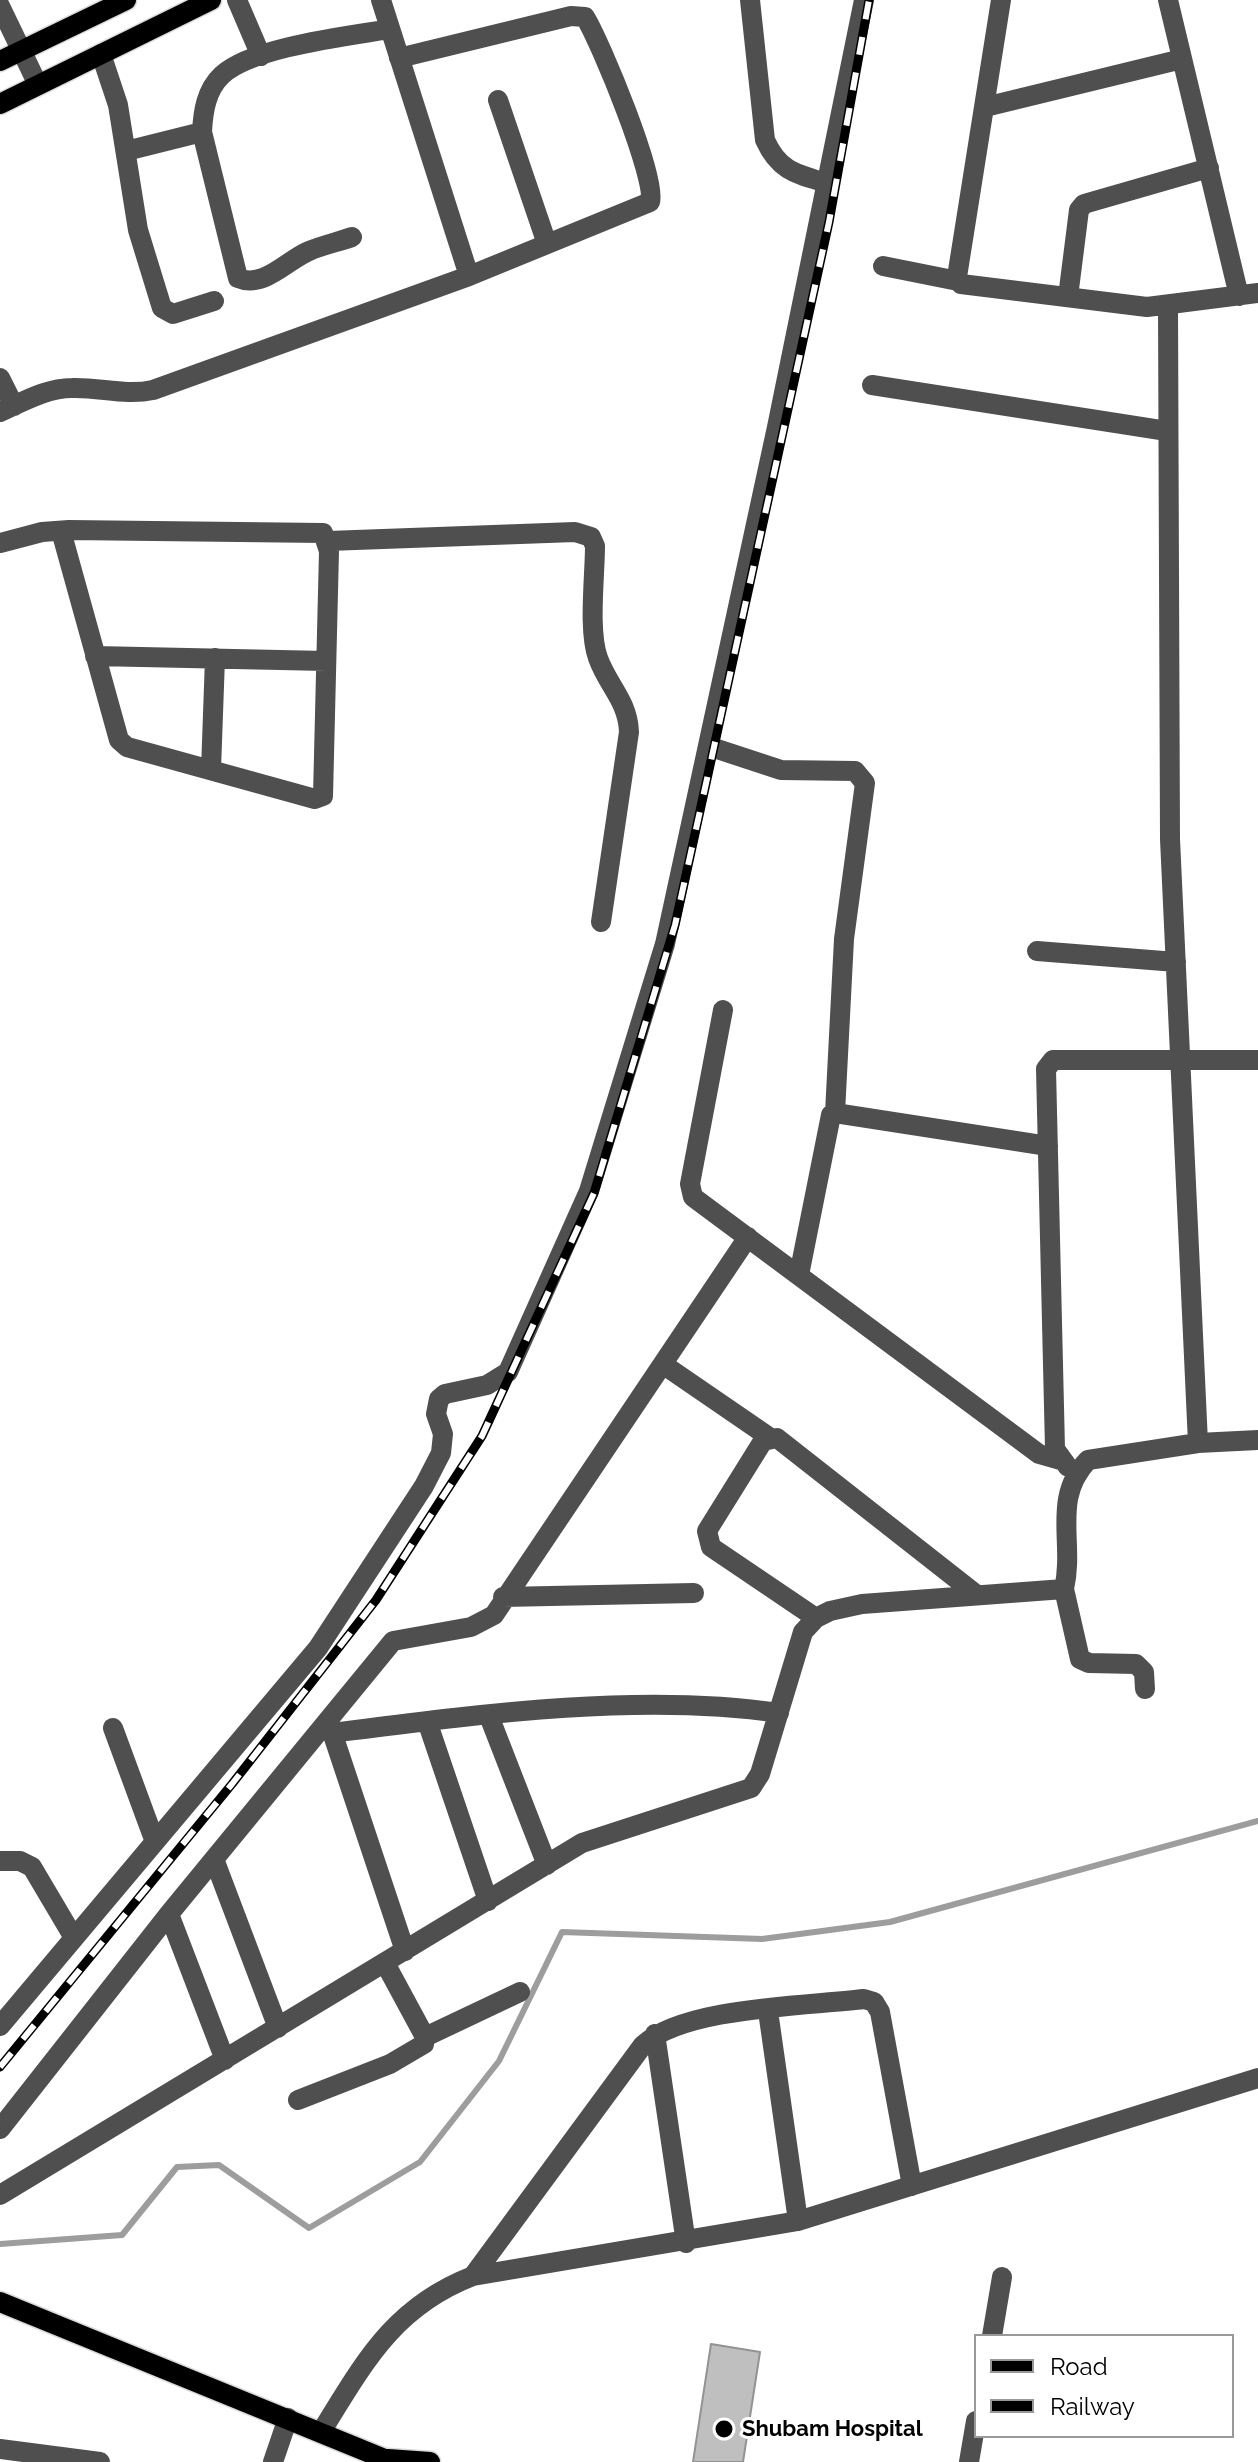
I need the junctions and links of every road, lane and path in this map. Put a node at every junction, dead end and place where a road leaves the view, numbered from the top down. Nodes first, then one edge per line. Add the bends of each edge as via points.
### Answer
1 (126, 0) edge
2 (211, 0) edge
3 (237, 0) edge
4 (381, 0) edge
5 (750, 0) edge
6 (864, 0) edge
7 (1001, 0) edge
8 (1168, 0) edge
9 (0, 6) edge
10 (390, 29) junction
11 (21, 51) junction
12 (101, 54) junction
13 (261, 56) junction
14 (399, 58) junction
15 (1182, 59) junction
16 (0, 61) edge
17 (38, 85) junction
18 (498, 100) dead end
19 (0, 104) edge
20 (985, 107) junction
21 (202, 132) junction
22 (126, 151) junction
23 (1209, 168) junction
24 (827, 183) junction
25 (352, 237) dead end
26 (547, 244) junction
27 (883, 266) dead end
28 (469, 276) junction
29 (958, 281) junction
30 (1249, 295) edge
31 (1068, 297) junction
32 (214, 301) dead end
33 (1168, 307) junction
34 (0, 378) edge
35 (872, 385) dead end
36 (7, 409) edge
37 (1167, 431) junction
38 (61, 531) junction
39 (328, 541) junction
40 (0, 543) edge
41 (95, 656) junction
42 (215, 658) junction
43 (326, 661) junction
44 (708, 746) junction
45 (211, 770) junction
46 (601, 922) dead end
47 (1037, 951) dead end
48 (1176, 962) junction
49 (723, 1010) dead end
50 (1180, 1058) junction
51 (1258, 1060) edge
52 (835, 1113) junction
53 (1048, 1146) junction
54 (748, 1237) junction
55 (799, 1275) junction
56 (664, 1365) junction
57 (769, 1437) junction
58 (1258, 1440) edge
59 (1198, 1443) junction
60 (1068, 1467) junction
61 (1064, 1589) junction
62 (694, 1593) dead end
63 (977, 1595) junction
64 (503, 1597) junction
65 (816, 1618) junction
66 (1145, 1689) dead end
67 (779, 1713) junction
68 (489, 1716) junction
69 (427, 1721) junction
70 (330, 1726) junction
71 (113, 1728) dead end
72 (155, 1842) junction
73 (214, 1859) junction
74 (0, 1861) edge
75 (547, 1865) junction
76 (488, 1901) junction
77 (169, 1914) junction
78 (74, 1938) junction
79 (405, 1951) junction
80 (385, 1963) junction
81 (520, 1992) dead end
82 (768, 2011) junction
83 (0, 2026) edge
84 (278, 2028) junction
85 (655, 2034) junction
86 (425, 2037) junction
87 (225, 2060) junction
88 (1258, 2078) edge
89 (298, 2100) dead end
90 (0, 2129) edge
91 (912, 2186) junction
92 (0, 2195) edge
93 (798, 2221) junction
94 (686, 2243) junction
95 (473, 2276) junction
96 (1002, 2277) dead end
97 (0, 2302) edge
98 (992, 2334) edge
99 (288, 2418) junction
100 (321, 2432) junction
101 (974, 2433) edge
102 (0, 2449) edge
103 (390, 2460) edge
104 (100, 2462) edge
105 (273, 2462) edge
106 (430, 2462) edge
107 (969, 2462) edge

1 - 11 main road
2 - 12 main road
3 - 13 street
4 - 10 street
5 - 24 street via 765,140 786,171
6 - 24 street
7 - 20 street
8 - 15 street
9 - 11 street
10 - 13 street
10 - 14 street
11 - 16 main road
11 - 17 street
12 - 17 main road
12 - 22 street
13 - 21 street via 222,75 203,111
14 - 26 street via 585,17 635,136 652,196 634,211
14 - 28 street
15 - 20 street
15 - 23 street
17 - 19 main road
18 - 26 street
20 - 29 street
21 - 22 street
21 - 25 street via 238,278 265,276 309,251
22 - 32 street via 138,230 162,308 173,314
23 - 30 street
23 - 31 street via 1084,204
24 - 44 street
26 - 28 street
27 - 29 street
28 - 36 street via 153,390 138,394 72,388
29 - 31 street
30 - 33 street
31 - 33 street
33 - 37 street
34 - 36 street
35 - 37 street
37 - 48 street
38 - 39 street via 314,531
38 - 40 street
38 - 41 street
39 - 43 street
39 - 46 street via 575,532 591,537 595,648 629,716
41 - 42 street
41 - 45 street via 119,740 127,747
42 - 43 street
42 - 45 street
43 - 45 street via 323,796 315,799
44 - 52 street via 781,770 855,771 865,783 844,939
44 - 72 street via 665,944 608,1133 589,1191 508,1372 487,1385 439,1399 436,1414 444,1444 424,1486 318,1648
47 - 48 street
48 - 50 street
49 - 54 street via 690,1191
50 - 51 street
50 - 53 street via 1053,1060 1046,1069
50 - 59 street
52 - 53 street
52 - 55 street
53 - 60 street via 1055,1449
54 - 55 street
54 - 56 street
55 - 60 street via 1039,1454
56 - 57 street
56 - 64 street
57 - 63 street via 777,1438
57 - 65 street via 707,1531 708,1539 711,1547
58 - 59 street
59 - 60 street
60 - 61 street
61 - 63 street
61 - 66 street via 1080,1659 1136,1664 1144,1672
62 - 64 street
63 - 65 street via 862,1604
64 - 70 street via 494,1615 482,1623 393,1641
65 - 67 street via 803,1632
67 - 68 street via 680,1704
67 - 75 street via 751,1788 582,1843
68 - 69 street
68 - 75 street
69 - 70 street
69 - 76 street
70 - 73 street
70 - 79 street
71 - 72 street
72 - 78 street
73 - 77 street
73 - 84 street
74 - 78 street via 32,1867
75 - 76 street
76 - 79 street
77 - 87 street
77 - 90 street
78 - 83 street
79 - 80 street
80 - 84 street
80 - 86 street
81 - 86 street
82 - 85 street via 688,2020
82 - 91 street via 874,2002
82 - 93 street
84 - 87 street
85 - 94 street
85 - 95 street
86 - 89 street via 424,2044 390,2064
87 - 92 street
88 - 91 street
91 - 93 street
93 - 94 street
94 - 95 street
95 - 100 street via 428,2297 389,2329
96 - 98 street
97 - 99 main road
99 - 100 main road
99 - 105 street
100 - 103 main road
101 - 107 street
102 - 104 street
103 - 106 main road

